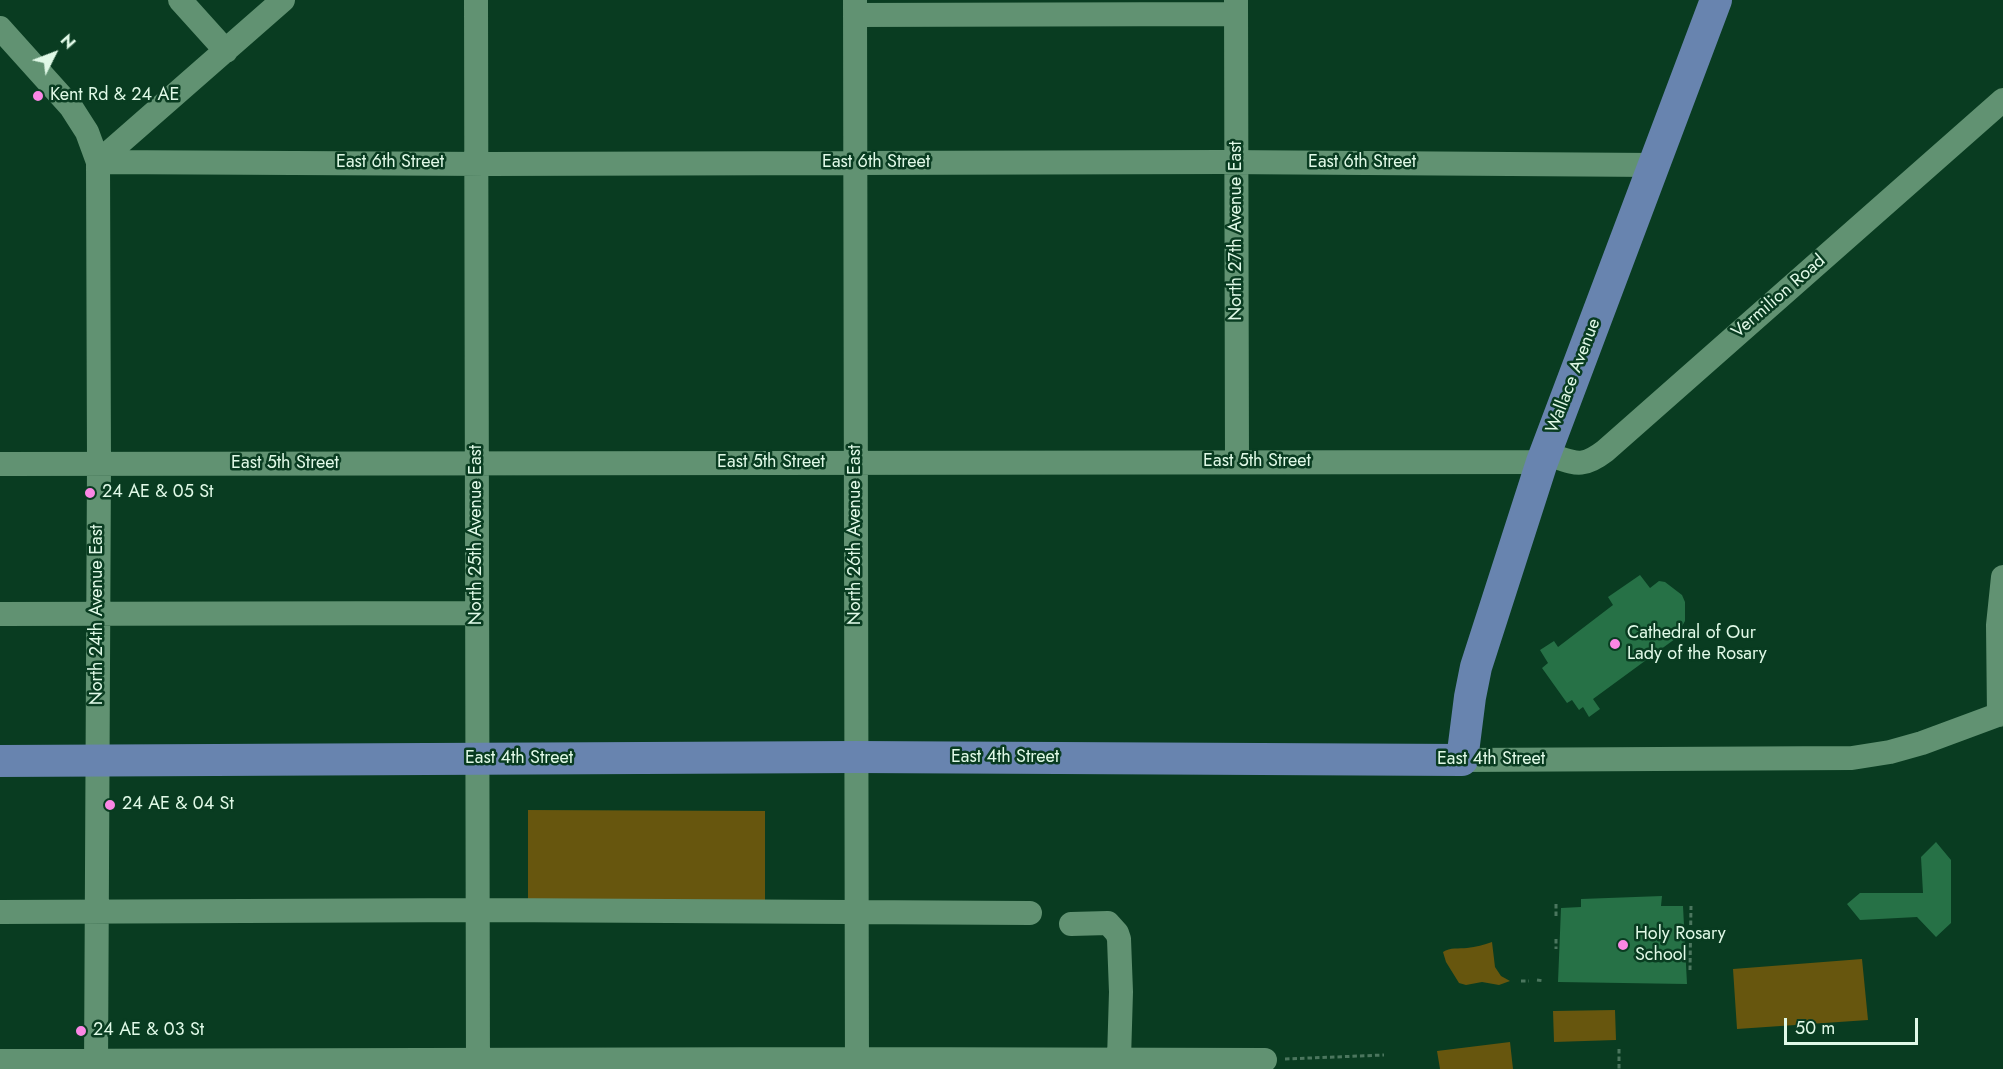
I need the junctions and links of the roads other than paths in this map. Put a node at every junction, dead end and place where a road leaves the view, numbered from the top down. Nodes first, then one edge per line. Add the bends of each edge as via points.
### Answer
1 (180, 0) edge
2 (283, 0) edge
3 (476, 0) edge
4 (1716, 0) edge
5 (856, 7) edge
6 (1236, 7) edge
7 (0, 28) edge
8 (226, 51) junction
9 (2003, 100) edge
10 (98, 162) junction
11 (1237, 162) junction
12 (476, 164) junction
13 (856, 164) junction
14 (1654, 165) junction
15 (1543, 458) junction
16 (1237, 462) junction
17 (856, 463) junction
18 (0, 464) edge
19 (99, 464) junction
20 (477, 464) junction
21 (2003, 577) edge
22 (98, 613) junction
23 (476, 613) junction
24 (0, 614) edge
25 (2001, 714) edge
26 (856, 757) junction
27 (478, 760) junction
28 (1462, 760) junction
29 (0, 761) edge
30 (98, 761) junction
31 (477, 910) junction
32 (856, 911) junction
33 (0, 912) edge
34 (97, 912) junction
35 (1030, 913) dead end
36 (1071, 924) dead end
37 (1119, 1059) junction
38 (1265, 1060) road end
39 (0, 1061) edge
40 (857, 1064) edge
41 (96, 1065) edge
42 (478, 1065) edge

1 - 8 street
2 - 8 street
3 - 12 street, North 25th Avenue East
4 - 14 main road, Wallace Avenue
5 - 6 street
5 - 13 street, North 26th Avenue East
6 - 11 street, North 27th Avenue East
7 - 10 street, North 24th Avenue East via 71,107 87,132
8 - 10 street
9 - 15 street, Vermilion Road via 1605,451 1582,464
10 - 12 street, East 6th Street
10 - 19 street, North 24th Avenue East
11 - 13 street, East 6th Street
11 - 14 street, East 6th Street
11 - 16 street, North 27th Avenue East
12 - 13 street, East 6th Street
12 - 20 street, North 25th Avenue East
13 - 17 street, North 26th Avenue East
14 - 15 main road, Wallace Avenue
15 - 16 street, East 5th Street
15 - 28 main road, Wallace Avenue via 1476,667
16 - 17 street, East 5th Street
17 - 20 street, East 5th Street
17 - 26 street, North 26th Avenue East
18 - 19 street, East 5th Street
19 - 20 street, East 5th Street
19 - 22 street, North 24th Avenue East
20 - 23 street, North 25th Avenue East
21 - 25 street via 1998,625
22 - 23 street
22 - 24 street
22 - 30 street, North 24th Avenue East
23 - 27 street, North 25th Avenue East
25 - 28 street, East 4th Street via 1922,743 1852,758
26 - 27 main road, East 4th Street
26 - 28 main road, East 4th Street
26 - 32 street, North 26th Avenue East
27 - 30 main road, East 4th Street
27 - 31 street, North 25th Avenue East
29 - 30 main road, East 4th Street
30 - 34 street, North 24th Avenue East
31 - 32 street
31 - 34 street
31 - 42 street, North 25th Avenue East
32 - 35 street
32 - 40 street, North 26th Avenue East
33 - 34 street
34 - 41 street, North 24th Avenue East
36 - 37 street via 1108,923 1117,933 1121,992
37 - 38 street
37 - 40 street
39 - 41 street
40 - 42 street
41 - 42 street

